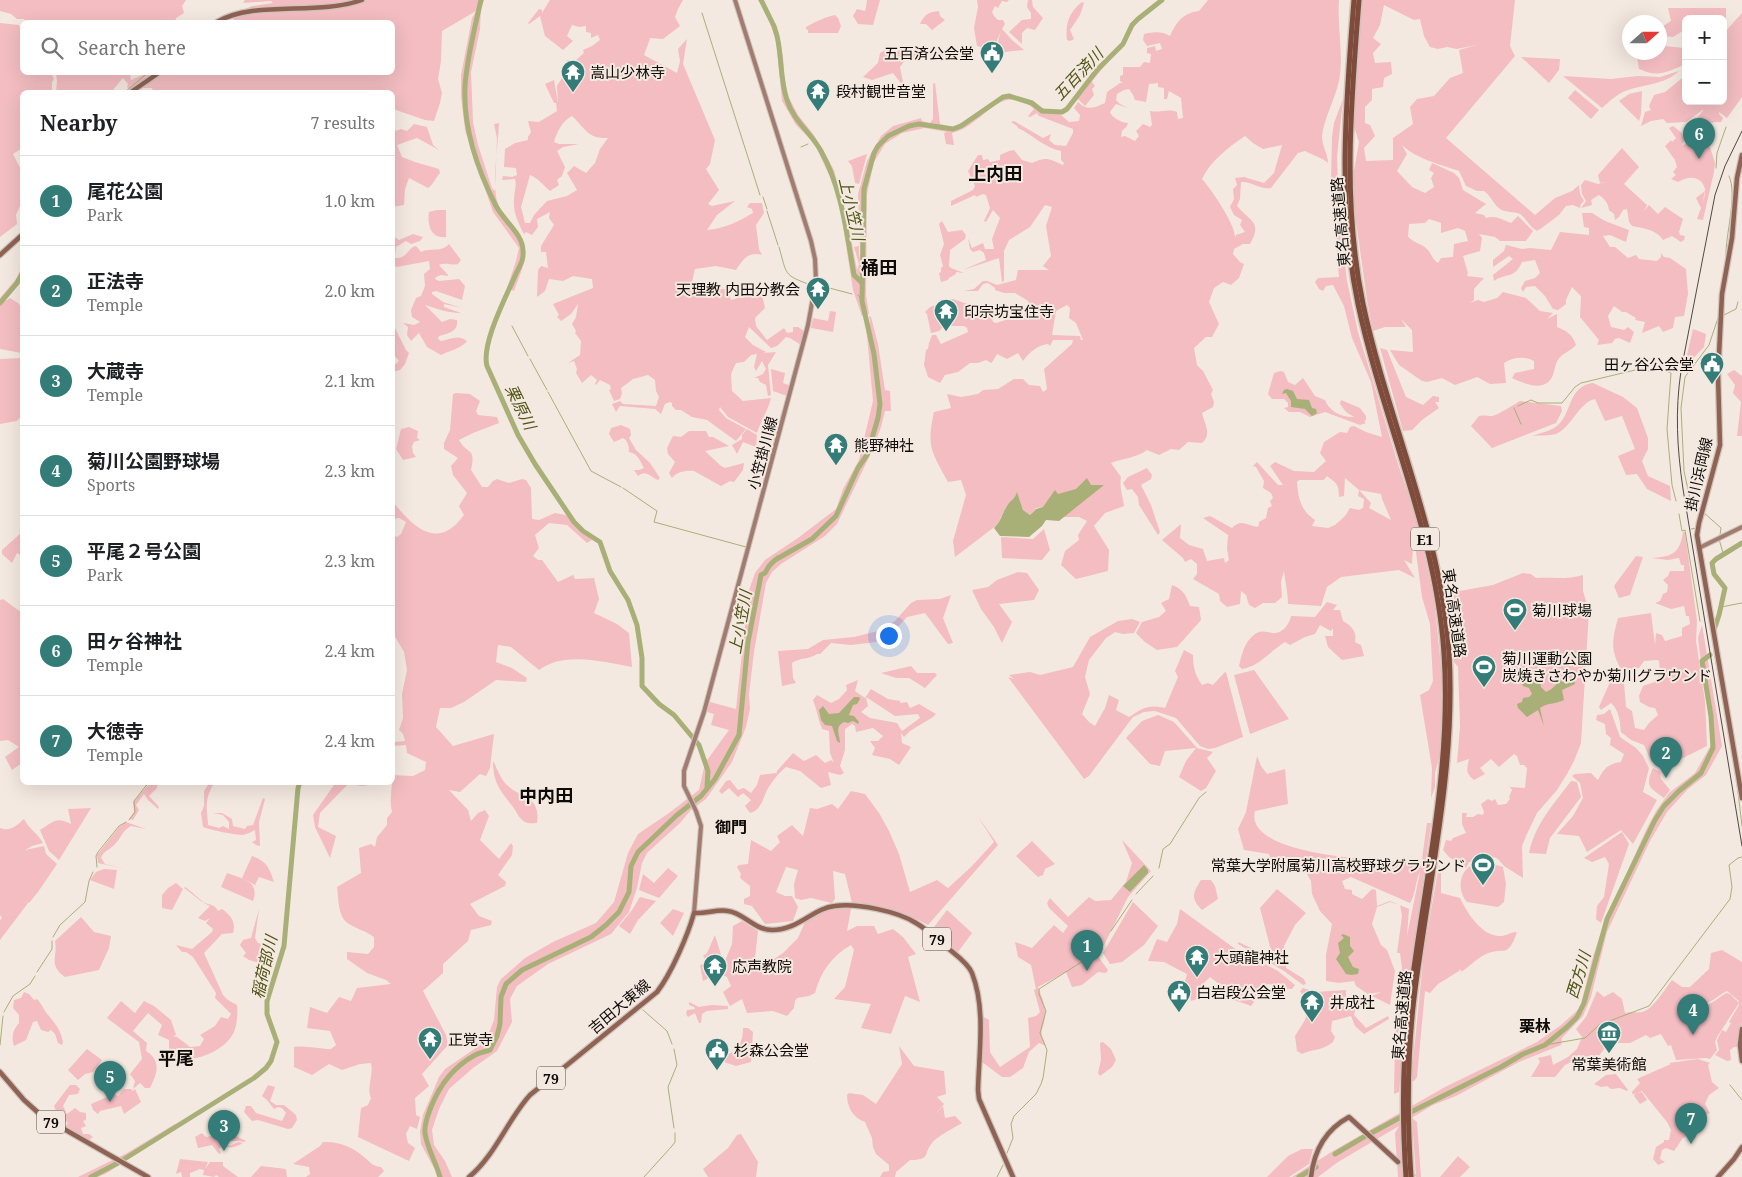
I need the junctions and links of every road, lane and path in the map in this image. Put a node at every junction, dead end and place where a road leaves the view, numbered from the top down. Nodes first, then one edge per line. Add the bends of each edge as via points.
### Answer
1 (362, 0) edge
2 (736, 0) edge
3 (1354, 0) edge
4 (1358, 0) edge
5 (288, 2) dead end
6 (245, 6) dead end
7 (220, 20) edge
8 (156, 75) edge
9 (134, 90) edge
10 (1742, 155) edge
11 (20, 237) edge
12 (0, 255) edge
13 (1742, 527) edge
14 (1699, 548) junction
15 (1742, 798) edge
16 (694, 912) junction
17 (1742, 1029) edge
18 (1742, 1061) edge
19 (0, 1072) edge
20 (1406, 1084) junction
21 (1405, 1122) junction
22 (1742, 1147) edge
23 (1398, 1162) tunnel mouth
24 (148, 1177) edge
25 (470, 1177) edge
26 (1012, 1177) edge
27 (1310, 1177) edge
28 (1406, 1177) edge
29 (1412, 1177) edge
30 (1718, 1177) edge

1 - 5 main road via 342,5
2 - 16 main road, 小笠掛川線 via 812,246 816,281 802,347 697,737 683,775 701,832
3 - 20 highway, 東名高速道路 / E1 via 1345,138 1350,257 1366,336 1427,546 1438,600 1445,670 1441,782 1410,999
4 - 20 highway, 東名高速道路 / E1 via 1349,167 1354,257 1370,335 1432,545 1443,599 1450,670 1445,783 1414,999
6 - 7 main road
8 - 9 main road
10 - 14 main road, 掛川浜岡線 via 1722,294 1718,375 1720,445 1701,514
11 - 12 main road
13 - 14 main road
14 - 15 main road, 掛川浜岡線
16 - 25 main road, 吉田大東線 / 79 via 675,960 657,992 530,1095
16 - 26 main road, 79 via 727,910 755,926 772,930 790,927 830,907 848,906 898,915 929,931 971,970 979,1004 979,1099
17 - 18 main road
19 - 24 main road, 79 via 43,1117
20 - 21 highway, 東名高速道路 / E1
21 - 28 highway, 東名高速道路 / E1
21 - 29 highway, 東名高速道路 / E1
22 - 30 main road
23 - 27 main road via 1349,1117 1334,1126 1320,1142

